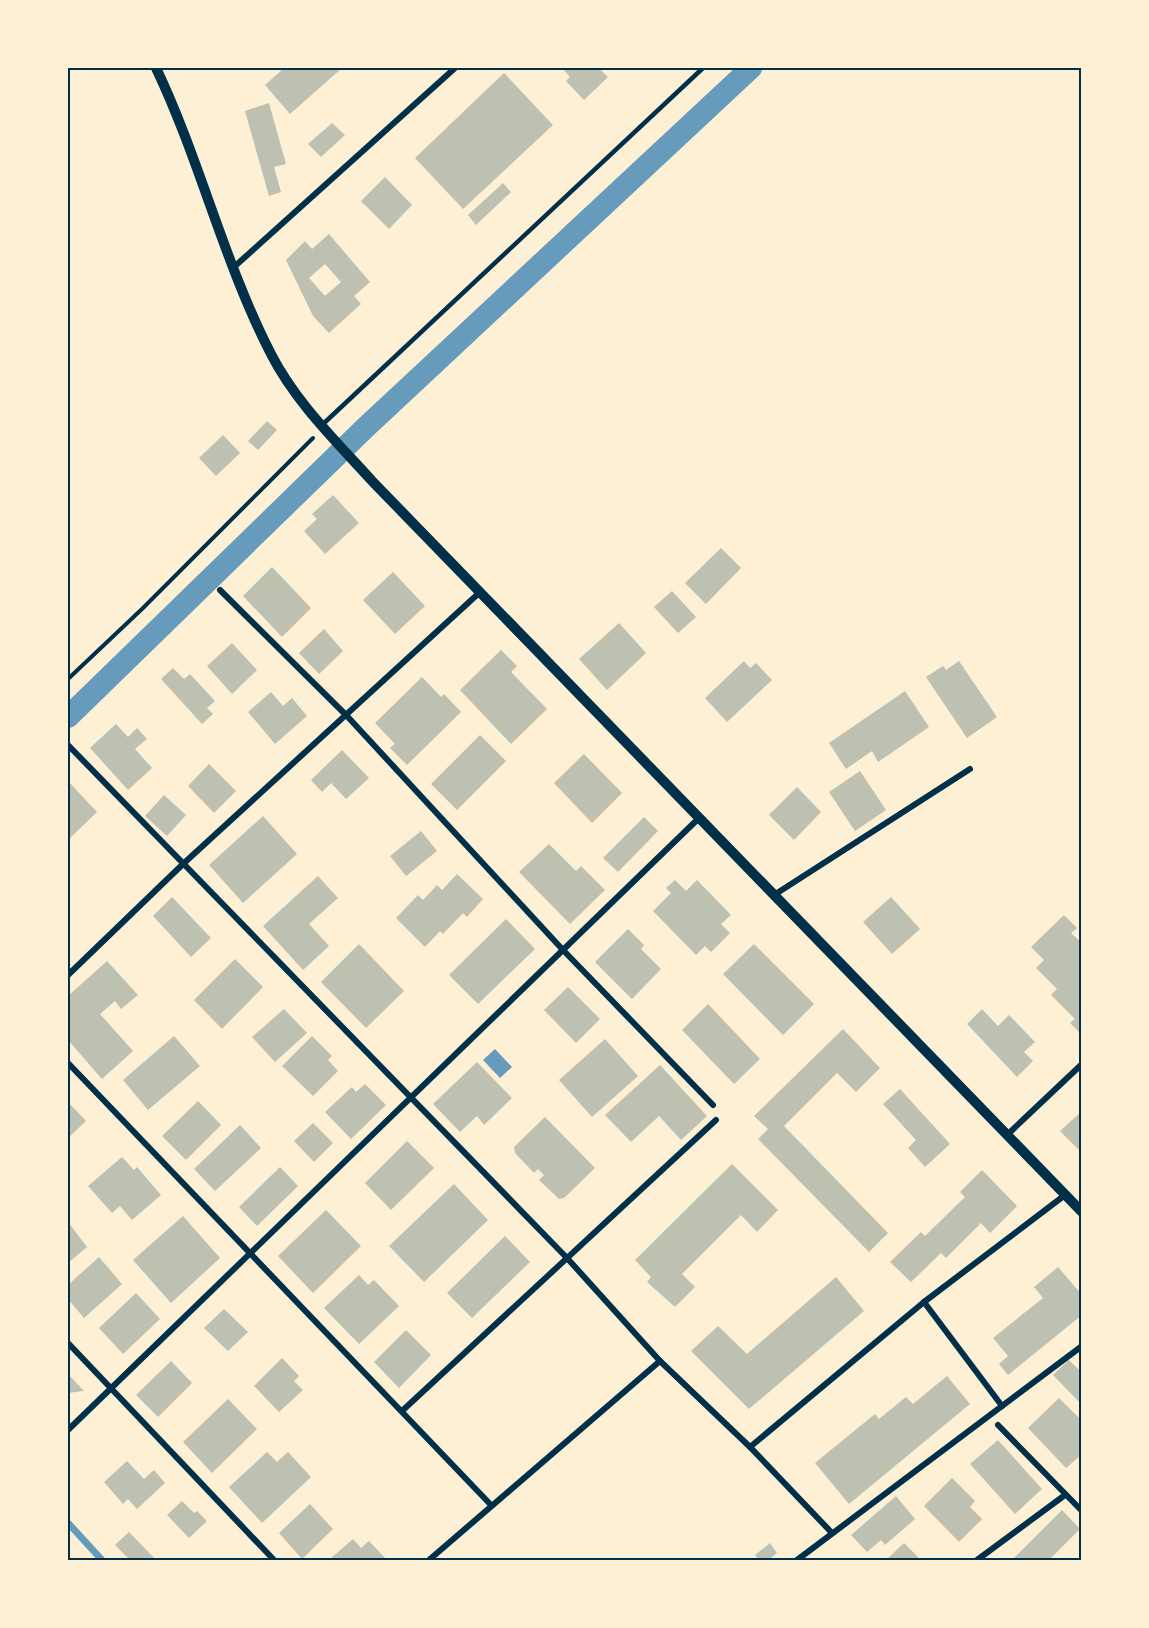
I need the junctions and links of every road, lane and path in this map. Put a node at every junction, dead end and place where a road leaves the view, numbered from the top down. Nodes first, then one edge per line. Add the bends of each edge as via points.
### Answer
1 (156, 68) edge
2 (455, 68) edge
3 (703, 68) edge
4 (234, 267) junction
5 (322, 425) junction
6 (220, 590) dead end
7 (479, 593) junction
8 (68, 679) edge
9 (347, 716) junction
10 (68, 745) edge
11 (970, 769) dead end
12 (699, 818) junction
13 (183, 864) junction
14 (774, 895) junction
15 (563, 950) junction
16 (68, 975) edge
17 (68, 1063) edge
18 (1082, 1064) edge
19 (410, 1098) junction
20 (713, 1106) dead end
21 (716, 1120) dead end
22 (1007, 1135) junction
23 (1065, 1195) junction
24 (1082, 1212) edge
25 (249, 1254) junction
26 (567, 1258) junction
27 (924, 1302) junction
28 (68, 1343) edge
29 (1082, 1346) edge
30 (660, 1361) junction
31 (110, 1389) junction
32 (1002, 1406) junction
33 (402, 1411) junction
34 (998, 1425) dead end
35 (68, 1430) edge
36 (750, 1447) junction
37 (1065, 1495) junction
38 (491, 1505) junction
39 (1082, 1511) edge
40 (832, 1533) junction
41 (274, 1560) edge
42 (429, 1560) edge
43 (797, 1560) edge
44 (977, 1560) edge

1 - 4 street
2 - 4 street
3 - 5 lane
4 - 5 street via 271,354
5 - 7 street
5 - 8 path via 308,444
6 - 9 street
7 - 9 street
7 - 12 street
9 - 13 street
9 - 15 street
10 - 13 street
11 - 14 street
12 - 14 street
12 - 15 street
13 - 16 street
13 - 19 street
14 - 22 street
15 - 19 street
15 - 20 street
17 - 25 street
18 - 22 street
19 - 25 street
19 - 26 street
21 - 26 street
22 - 23 street
23 - 24 street
23 - 27 street
25 - 31 street
25 - 33 street
26 - 30 street
26 - 33 street
27 - 32 street
27 - 36 street
28 - 31 street
29 - 32 street
30 - 36 street
30 - 38 street
31 - 35 street
31 - 41 street
32 - 40 street
33 - 38 street
34 - 37 street
36 - 40 street
37 - 39 street
37 - 44 street
38 - 42 street
40 - 43 street

